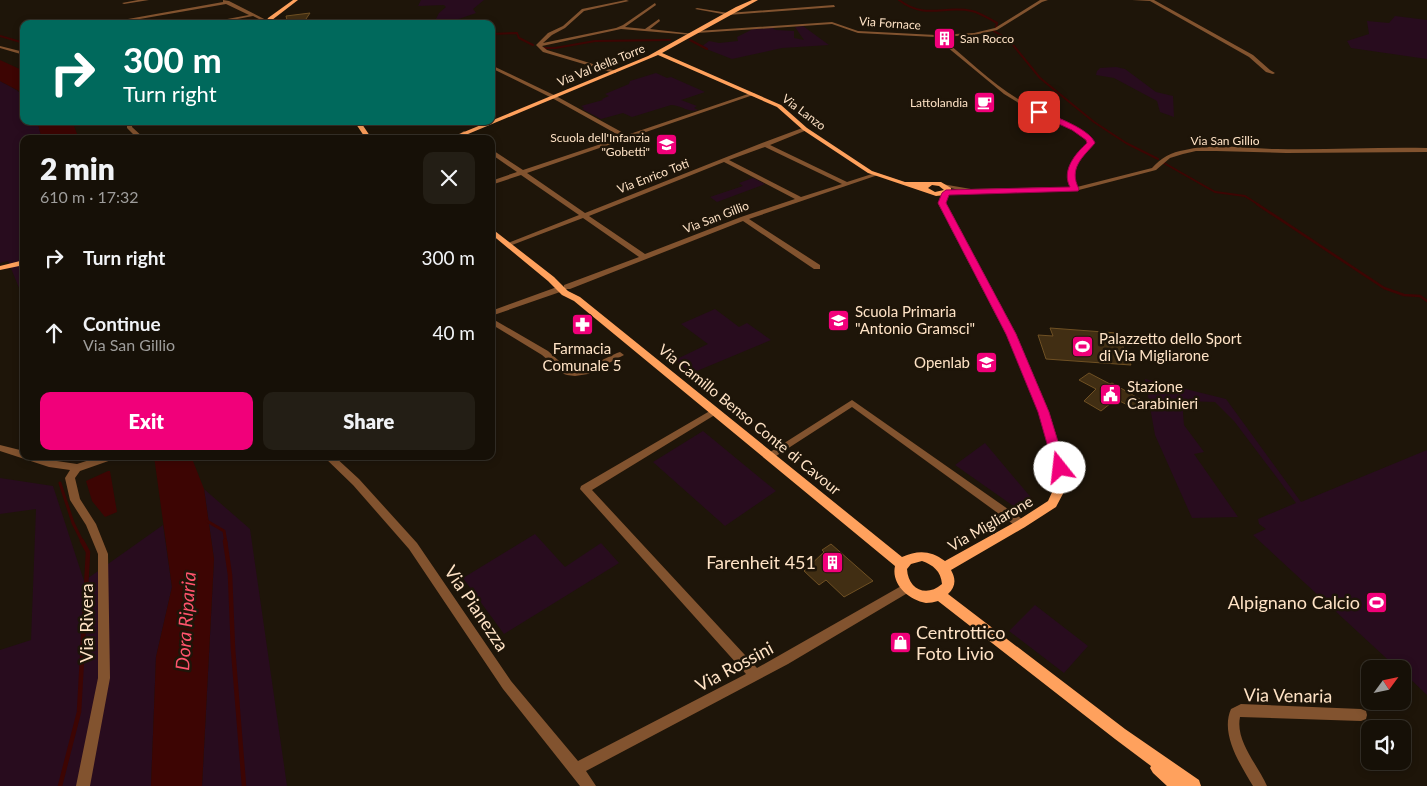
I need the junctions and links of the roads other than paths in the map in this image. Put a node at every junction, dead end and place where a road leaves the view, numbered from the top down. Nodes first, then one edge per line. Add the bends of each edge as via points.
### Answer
1 (147, 0) edge
2 (222, 0) edge
3 (296, 0) edge
4 (756, 0) edge
5 (1042, 0) edge
6 (1134, 0) edge
7 (1151, 0) edge
8 (1155, 0) edge
9 (627, 1) edge
10 (228, 2) junction
11 (124, 4) dead end
12 (655, 4) dead end
13 (834, 6) dead end
14 (697, 9) dead end
15 (728, 14) junction
16 (254, 15) junction
17 (125, 20) edge
18 (225, 20) edge
19 (263, 20) edge
20 (272, 20) edge
21 (659, 20) dead end
22 (623, 28) dead end
23 (646, 30) junction
24 (695, 33) junction
25 (936, 36) junction
26 (538, 45) junction
27 (0, 46) edge
28 (20, 53) edge
29 (658, 53) junction
30 (495, 68) edge
31 (614, 72) junction
32 (1273, 73) dead end
33 (753, 94) junction
34 (554, 97) junction
35 (495, 121) edge
36 (129, 125) edge
37 (484, 125) edge
38 (805, 129) junction
39 (464, 133) junction
40 (138, 135) edge
41 (459, 135) edge
42 (467, 135) edge
43 (626, 137) junction
44 (764, 144) junction
45 (1427, 150) edge
46 (495, 154) edge
47 (724, 160) junction
48 (521, 172) junction
49 (875, 175) junction
50 (495, 182) edge
51 (847, 184) junction
52 (929, 189) junction
53 (1075, 189) junction
54 (944, 193) junction
55 (800, 199) junction
56 (583, 215) junction
57 (743, 218) junction
58 (495, 233) edge
59 (510, 244) junction
60 (643, 256) junction
61 (20, 263) edge
62 (817, 267) dead end
63 (0, 268) edge
64 (564, 288) junction
65 (495, 313) edge
66 (495, 322) edge
67 (620, 355) dead end
68 (715, 412) junction
69 (0, 448) edge
70 (20, 454) edge
71 (770, 456) junction
72 (40, 460) edge
73 (102, 460) edge
74 (332, 460) edge
75 (77, 468) junction
76 (1021, 524) junction
77 (413, 546) joint
78 (902, 564) junction
79 (944, 568) junction
80 (907, 588) junction
81 (940, 595) junction
82 (755, 675) junction
83 (1361, 715) dead end
84 (1120, 734) junction
85 (575, 770) junction
86 (83, 786) edge
87 (589, 786) edge
88 (1179, 786) edge
89 (1193, 786) edge
90 (1260, 786) edge

1 - 11 street
2 - 10 street
3 - 20 street
4 - 15 street, Via Val della Torre
5 - 25 street, Via Fornace via 996,29
6 - 7 street
7 - 8 street
7 - 32 street via 1252,56
9 - 26 street via 583,10
10 - 16 street
10 - 17 street
12 - 26 street via 624,26
13 - 15 street
14 - 15 street
15 - 24 street, Via Val della Torre
16 - 18 street
16 - 19 street
21 - 23 street
22 - 23 street, Via Fornace
23 - 24 street, Via Fornace
24 - 25 street, Via Fornace via 838,23 858,32
24 - 29 street, Via Val della Torre
25 - 53 street via 994,86 1090,139 1091,143 1074,164 1072,182
26 - 31 street via 545,51
27 - 28 street
29 - 31 street, Via Val della Torre
29 - 33 street, Via Lanzo
30 - 34 street
31 - 34 street, Via Val della Torre
33 - 38 street, Via Lanzo via 779,106
33 - 43 street
34 - 35 street, Via Val della Torre
34 - 43 street
36 - 40 street
37 - 39 street, Via Val della Torre
38 - 44 street, Via Enrico Toti
38 - 49 street, Via Lanzo
39 - 41 street, Via Val della Torre
39 - 42 street
43 - 48 street
44 - 47 street, Via Enrico Toti
44 - 51 street
45 - 53 street, Via San Gillio via 1189,151 1173,154 1154,169
46 - 48 street
47 - 55 street
47 - 56 street, Via Enrico Toti
48 - 50 street
48 - 56 street
49 - 51 street, Via San Gillio
49 - 52 street, Via Lanzo
51 - 55 street, Via San Gillio
52 - 54 street, Via Migliarone
52 - 54 street, Via Lanzo
53 - 54 street, Via San Gillio
54 - 76 street, Via Migliarone via 1044,412 1060,468 1060,488 1052,504
55 - 57 street, Via San Gillio
56 - 59 street, Via Enrico Toti
56 - 60 street
57 - 60 street, Via San Gillio
57 - 62 street
58 - 59 street, Via Camillo Benso Conte di Cavour
59 - 64 street, Via Camillo Benso Conte di Cavour
60 - 64 street, Via San Gillio
61 - 63 street
64 - 65 street, Via San Gillio
64 - 68 street, Via Camillo Benso Conte di Cavour
66 - 67 street via 568,372 585,372
68 - 71 street, Via Camillo Benso Conte di Cavour
68 - 82 street via 584,489
69 - 70 street
71 - 76 street via 852,403
71 - 78 street, Via Camillo Benso Conte di Cavour
72 - 75 street
73 - 75 street
74 - 77 street, Via Pianezza
75 - 86 street, Via Rivera via 70,478 74,500 91,524 103,554 104,678
76 - 79 street, Via Migliarone
77 - 85 street, Via Pianezza via 507,685
78 - 79 street via 922,556
78 - 80 street via 900,576
79 - 81 street via 949,580
80 - 81 street via 920,596
80 - 82 street, Via Rossini
81 - 84 street
82 - 85 street, Via Rossini
83 - 90 street, Via Venaria via 1241,710 1235,713 1236,738
84 - 88 street
84 - 89 street
85 - 87 street, Via Pianezza

